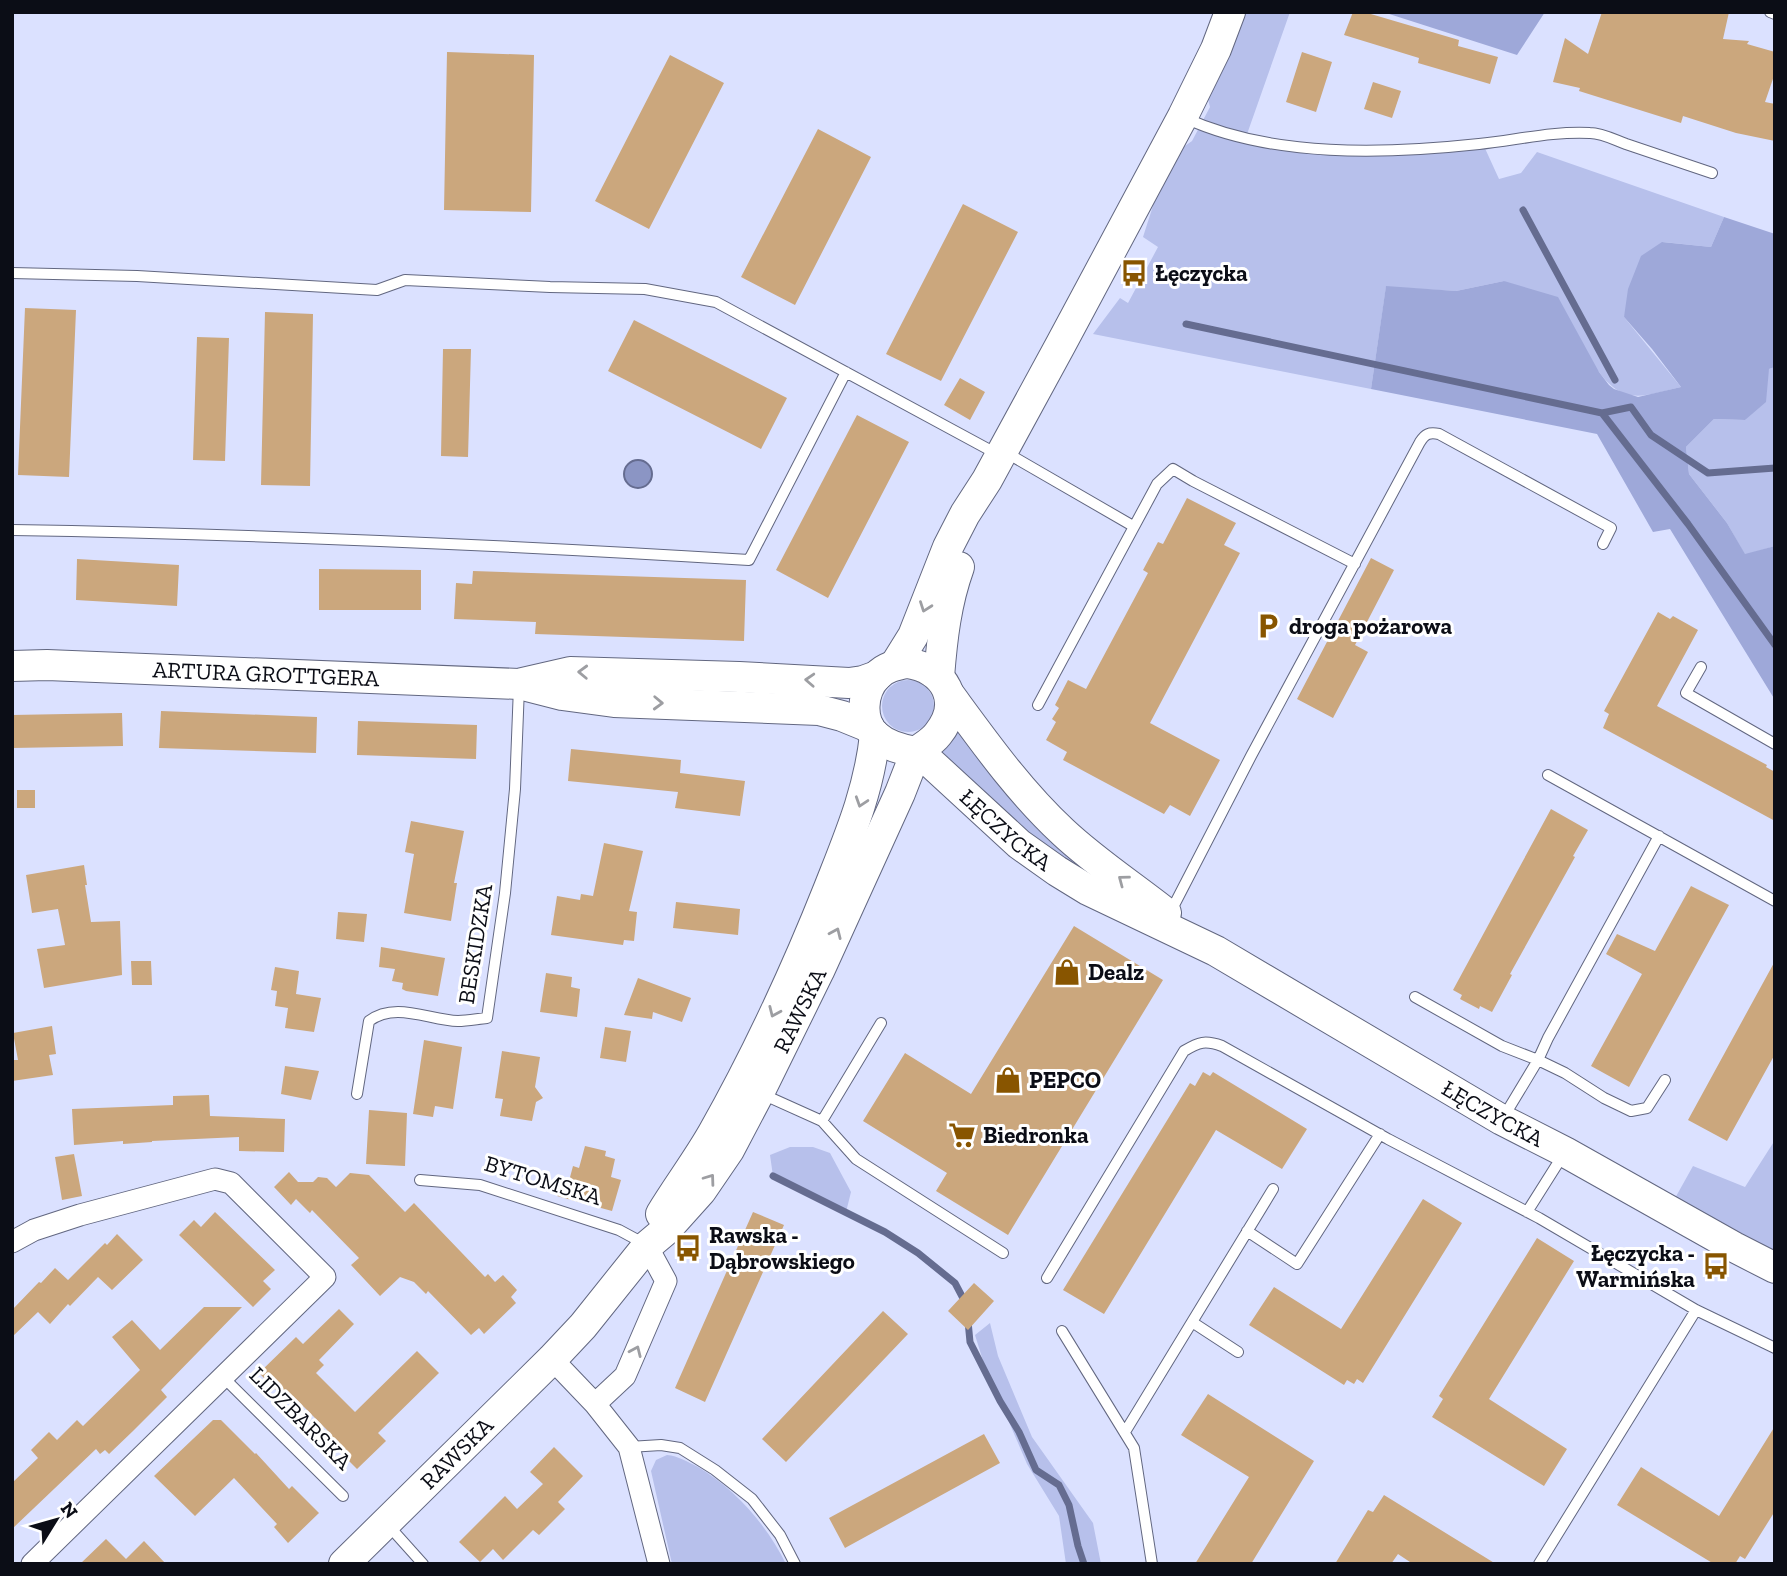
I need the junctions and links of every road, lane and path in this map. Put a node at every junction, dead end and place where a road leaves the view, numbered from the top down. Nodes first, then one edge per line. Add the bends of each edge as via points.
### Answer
1 (1230, 12) edge
2 (1183, 116) junction
3 (1712, 173) dead end
4 (12, 273) edge
5 (846, 372) junction
6 (997, 462) junction
7 (1133, 526) junction
8 (12, 530) edge
9 (1603, 544) dead end
10 (1355, 564) junction
11 (12, 666) edge
12 (1702, 667) dead end
13 (886, 671) junction
14 (519, 684) junction
15 (944, 686) junction
16 (1038, 705) dead end
17 (872, 732) junction
18 (1775, 744) edge
19 (916, 752) junction
20 (1548, 775) dead end
21 (1659, 836) junction
22 (1775, 901) edge
23 (1169, 915) junction
24 (1216, 951) junction
25 (1415, 996) dead end
26 (881, 1023) dead end
27 (1538, 1060) junction
28 (1665, 1080) dead end
29 (759, 1093) junction
30 (357, 1094) dead end
31 (1502, 1120) junction
32 (822, 1121) junction
33 (1380, 1134) junction
34 (1565, 1152) junction
35 (420, 1180) dead end
36 (1273, 1189) dead end
37 (1527, 1212) junction
38 (1247, 1231) junction
39 (12, 1242) edge
40 (647, 1246) junction
41 (1003, 1253) dead end
42 (1775, 1268) edge
43 (1047, 1278) dead end
44 (1696, 1310) junction
45 (1192, 1322) junction
46 (1062, 1331) dead end
47 (1775, 1348) edge
48 (1238, 1352) dead end
49 (552, 1359) junction
50 (223, 1377) junction
51 (595, 1404) junction
52 (1125, 1432) junction
53 (629, 1447) junction
54 (342, 1496) dead end
55 (387, 1523) junction
56 (32, 1564) edge
57 (344, 1564) edge
58 (423, 1564) edge
59 (659, 1564) edge
60 (795, 1564) edge
61 (1152, 1564) edge
62 (1539, 1564) edge

1 - 2 main road
2 - 3 lane via 1221,133 1285,146 1344,150 1430,149 1556,132 1594,133
2 - 6 main road
4 - 5 lane via 377,290 405,280 645,289 716,302
5 - 6 lane
5 - 8 lane via 749,559
6 - 7 lane
6 -> 13 main road via 948,547 913,636
6 - 15 main road via 947,610
7 - 10 lane via 1157,484 1173,469
7 - 16 lane
9 - 10 lane via 1611,528 1430,432 1420,442
10 - 23 lane
11 - 14 main road, ARTURA GROTTGERA
12 - 18 lane via 1686,694
13 -> 14 main road, ARTURA GROTTGERA via 849,683 570,672
13 - 15 main road via 907,663 918,665 930,669
13 - 17 main road via 869,687 865,701
14 -> 17 main road, ARTURA GROTTGERA via 614,702 819,710
14 - 30 lane, BESKIDZKA via 516,789 486,1018 458,1021 391,1011 377,1015 369,1021
15 - 19 main road via 950,710 945,723
23 -> 15 main road, ŁĘCZYCKA via 1091,856 1044,813 988,748
17 - 19 main road
17 -> 40 main road, RAWSKA via 871,768 864,795 804,946 726,1110 656,1222
19 - 24 main road, ŁĘCZYCKA via 1038,859 1088,890
29 -> 19 main road, RAWSKA via 831,946
20 - 21 lane
21 - 22 lane
21 - 27 lane
23 - 24 main road, ŁĘCZYCKA
24 - 31 main road, ŁĘCZYCKA
25 - 27 lane via 1502,1046
26 - 32 lane
27 - 28 lane via 1630,1111 1647,1108
27 - 31 lane
29 - 32 lane
40 -> 29 main road, RAWSKA via 707,1183
31 - 34 main road, ŁĘCZYCKA
32 - 41 lane via 856,1159
33 - 37 lane
33 - 38 lane via 1297,1264
33 - 43 lane via 1222,1046 1209,1041 1195,1044 1184,1051
34 - 37 lane
34 - 42 main road, ŁĘCZYCKA
35 - 40 lane, BYTOMSKA via 480,1185 619,1230
36 - 38 lane
37 - 44 lane
38 - 45 lane
39 - 50 street, LIDZBARSKA via 80,1215 215,1179 231,1183 325,1277
40 - 49 main road, RAWSKA
51 -> 40 street via 625,1376 666,1281
44 - 47 lane
44 - 62 lane
45 - 48 lane
45 - 52 lane
46 - 52 lane
49 - 51 street
49 - 55 main road, RAWSKA
50 - 54 lane, LIDZBARSKA
50 - 56 street, LIDZBARSKA
51 - 53 street
52 - 61 lane via 1134,1448
53 - 59 street
53 - 60 lane via 680,1448 715,1469 752,1499
55 - 57 main road, RAWSKA
55 - 58 lane

